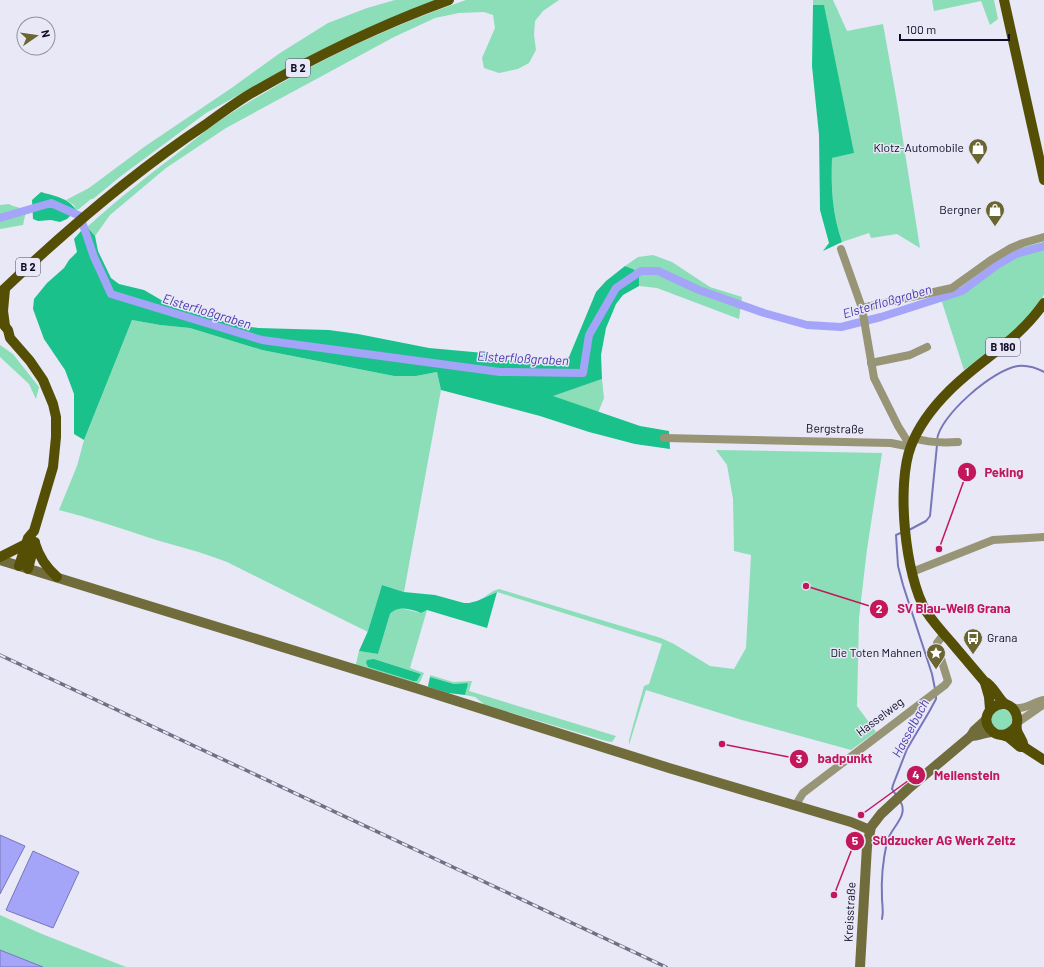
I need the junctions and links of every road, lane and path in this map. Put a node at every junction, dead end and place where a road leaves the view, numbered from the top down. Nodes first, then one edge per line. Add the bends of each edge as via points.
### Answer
1 (449, 0) edge
2 (1004, 0) edge
3 (1044, 180) edge
4 (1044, 237) edge
5 (841, 248) dead end
6 (2, 291) edge
7 (1044, 303) edge
8 (862, 308) junction
9 (2, 327) edge
10 (927, 347) dead end
11 (871, 363) junction
12 (664, 438) dead end
13 (913, 442) junction
14 (958, 442) dead end
15 (1044, 537) edge
16 (30, 543) junction
17 (0, 557) edge
18 (0, 560) edge
19 (24, 568) junction
20 (912, 572) junction
21 (57, 578) junction
22 (942, 636) junction
23 (984, 681) junction
24 (1044, 700) edge
25 (1044, 704) edge
26 (1009, 706) junction
27 (990, 709) junction
28 (986, 720) junction
29 (1016, 725) junction
30 (997, 734) junction
31 (971, 736) junction
32 (1024, 747) junction
33 (1044, 760) edge
34 (795, 806) junction
35 (870, 830) junction
36 (860, 967) edge

1 - 6 main road, B 2 via 408,15 320,55 249,95 180,141 93,209
2 - 3 main road
4 - 8 street via 1011,248 952,288
5 - 8 street
6 - 9 main road
7 - 13 main road, B 180 via 1016,336 948,392 931,411
8 - 11 street
9 - 16 main road via 43,380 56,417 53,467
10 - 11 street via 910,355
11 - 13 street via 874,378 898,426
12 - 13 street, Bergstraße
13 - 14 street, Bergstraße
13 - 20 main road, B 180 via 904,476 904,521
15 - 20 street via 993,540
16 - 17 main road
16 - 19 main road
16 - 21 main road
18 - 19 main road
19 - 21 main road
20 - 22 main road, B 180 via 922,604
21 - 34 main road
22 - 23 main road, B 180
22 - 34 street, Hasselweg via 937,643 948,681 802,793
23 - 26 main road, B 180
23 - 27 main road, B 180
24 - 26 street via 1022,708
25 - 29 street
26 - 27 main road via 997,705
26 - 29 main road via 1017,715
27 - 28 main road
28 - 30 main road via 988,727
28 - 31 main road, Kreisstraße
29 - 30 main road via 1010,733
29 - 32 main road via 1016,732
30 - 31 main road, Kreisstraße via 987,732
30 - 32 main road via 1008,737 1020,747
31 - 35 main road, Kreisstraße via 895,800 872,824
32 - 33 main road
34 - 35 main road
35 - 36 main road, Kreisstraße

